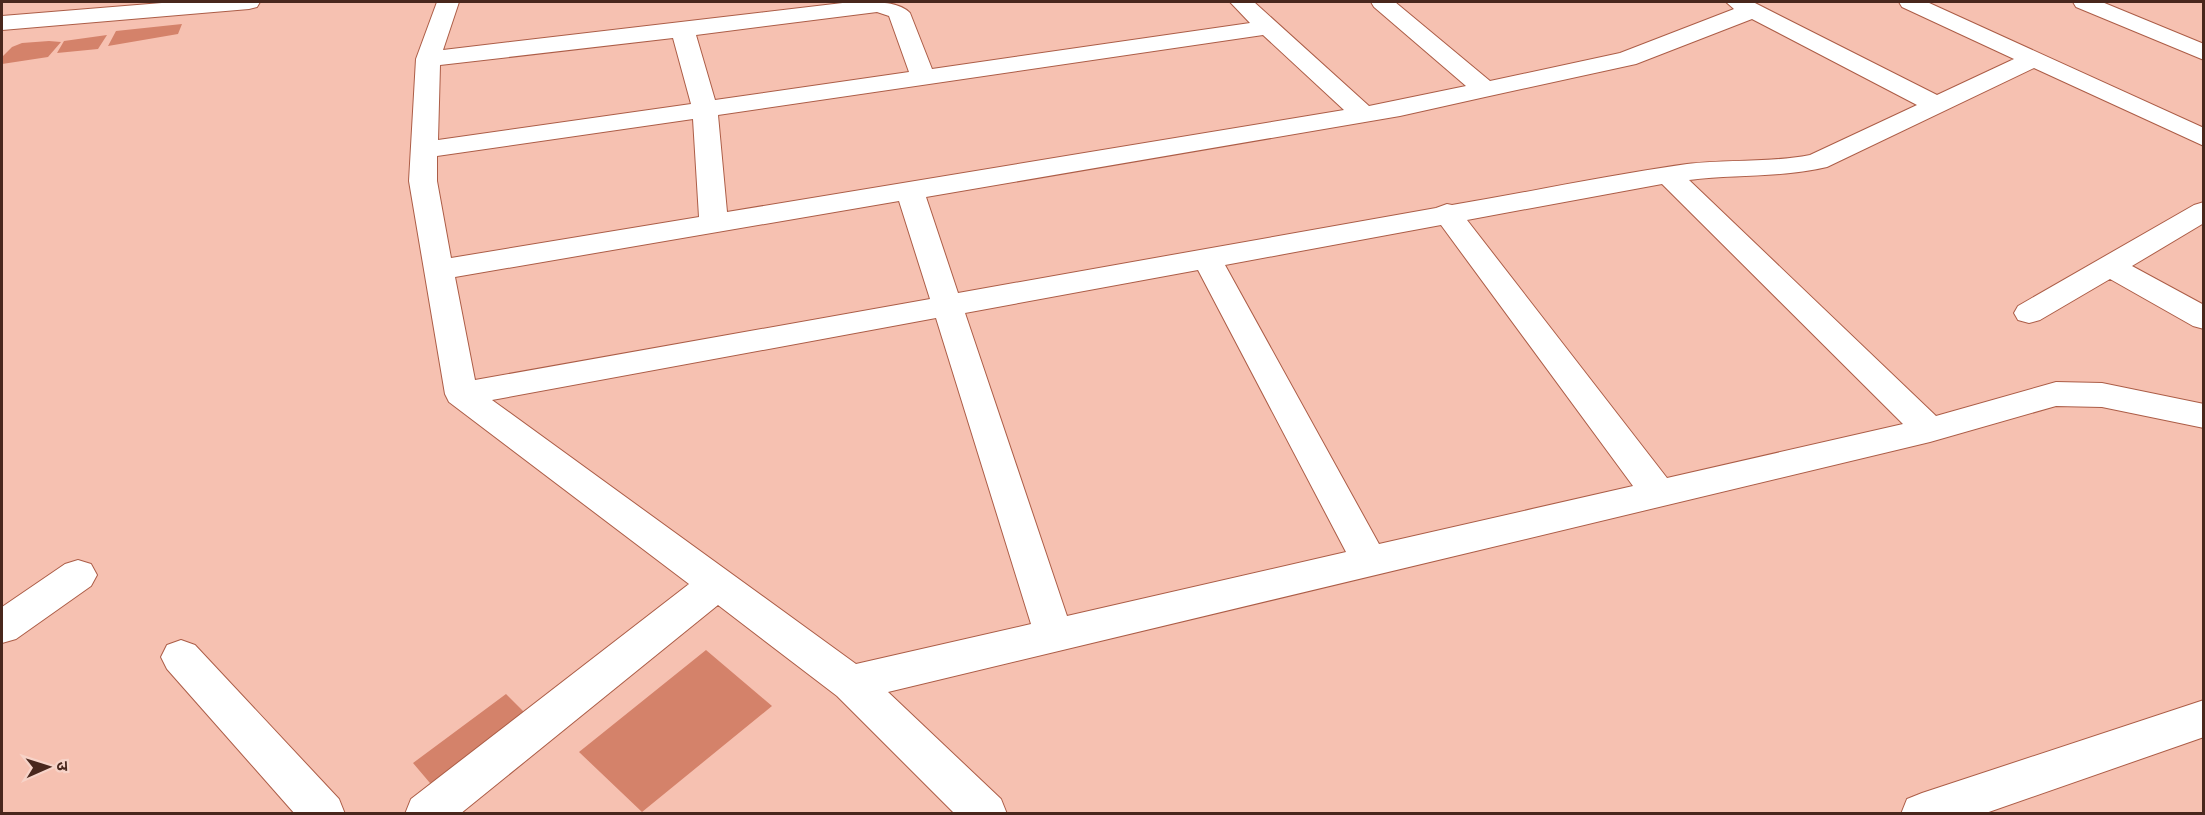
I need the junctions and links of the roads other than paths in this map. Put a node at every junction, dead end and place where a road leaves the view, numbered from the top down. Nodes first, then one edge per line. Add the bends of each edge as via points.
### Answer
1 (249, 2) edge
2 (448, 2) edge
3 (1241, 2) edge
4 (1910, 2) edge
5 (2084, 2) edge
6 (1390, 3) edge
7 (1744, 4) edge
8 (132, 7) edge
9 (2, 23) edge
10 (1268, 27) junction
11 (683, 30) junction
12 (2204, 53) edge
13 (428, 59) junction
14 (2034, 59) junction
15 (923, 77) junction
16 (1485, 90) junction
17 (1938, 106) junction
18 (705, 109) junction
19 (1363, 114) junction
20 (2204, 138) edge
21 (425, 150) junction
22 (1668, 175) junction
23 (910, 190) junction
24 (2204, 211) edge
25 (1447, 213) junction
26 (714, 223) junction
27 (1206, 258) junction
28 (2109, 266) junction
29 (438, 270) junction
30 (947, 305) junction
31 (2029, 313) dead end
32 (2204, 319) edge
33 (461, 394) junction
34 (2204, 416) edge
35 (1930, 430) junction
36 (1659, 494) junction
37 (1370, 561) junction
38 (78, 575) dead end
39 (717, 584) junction
40 (2, 627) edge
41 (1054, 635) junction
42 (182, 657) dead end
43 (851, 683) junction
44 (2203, 719) edge
45 (324, 813) edge
46 (426, 813) edge
47 (986, 813) edge
48 (1923, 813) edge

1 - 8 street
2 - 13 street
3 - 10 street
4 - 14 street
5 - 12 street
6 - 16 street
7 - 16 street via 1627,59
7 - 17 street
8 - 9 street
10 - 15 street
10 - 19 street
11 - 13 street
11 - 15 street via 877,5 890,7 899,13
11 - 18 street
13 - 21 street
14 - 17 street
14 - 20 street
15 - 18 street
16 - 19 street
17 - 22 street via 1818,161
18 - 21 street
18 - 26 street
19 - 23 street
21 - 29 street via 423,181
22 - 25 street
22 - 35 street
23 - 26 street
23 - 30 street
24 - 28 street
25 - 27 street
25 - 36 street
26 - 29 street
27 - 30 street
27 - 37 street
28 - 31 street
28 - 32 street
29 - 33 street
30 - 33 street
30 - 41 street
33 - 39 street
34 - 35 street via 2102,395 2056,394
35 - 36 street
36 - 37 street
37 - 41 street
38 - 40 street
39 - 43 street
39 - 46 street
41 - 43 street
42 - 45 street
43 - 47 street
44 - 48 street

